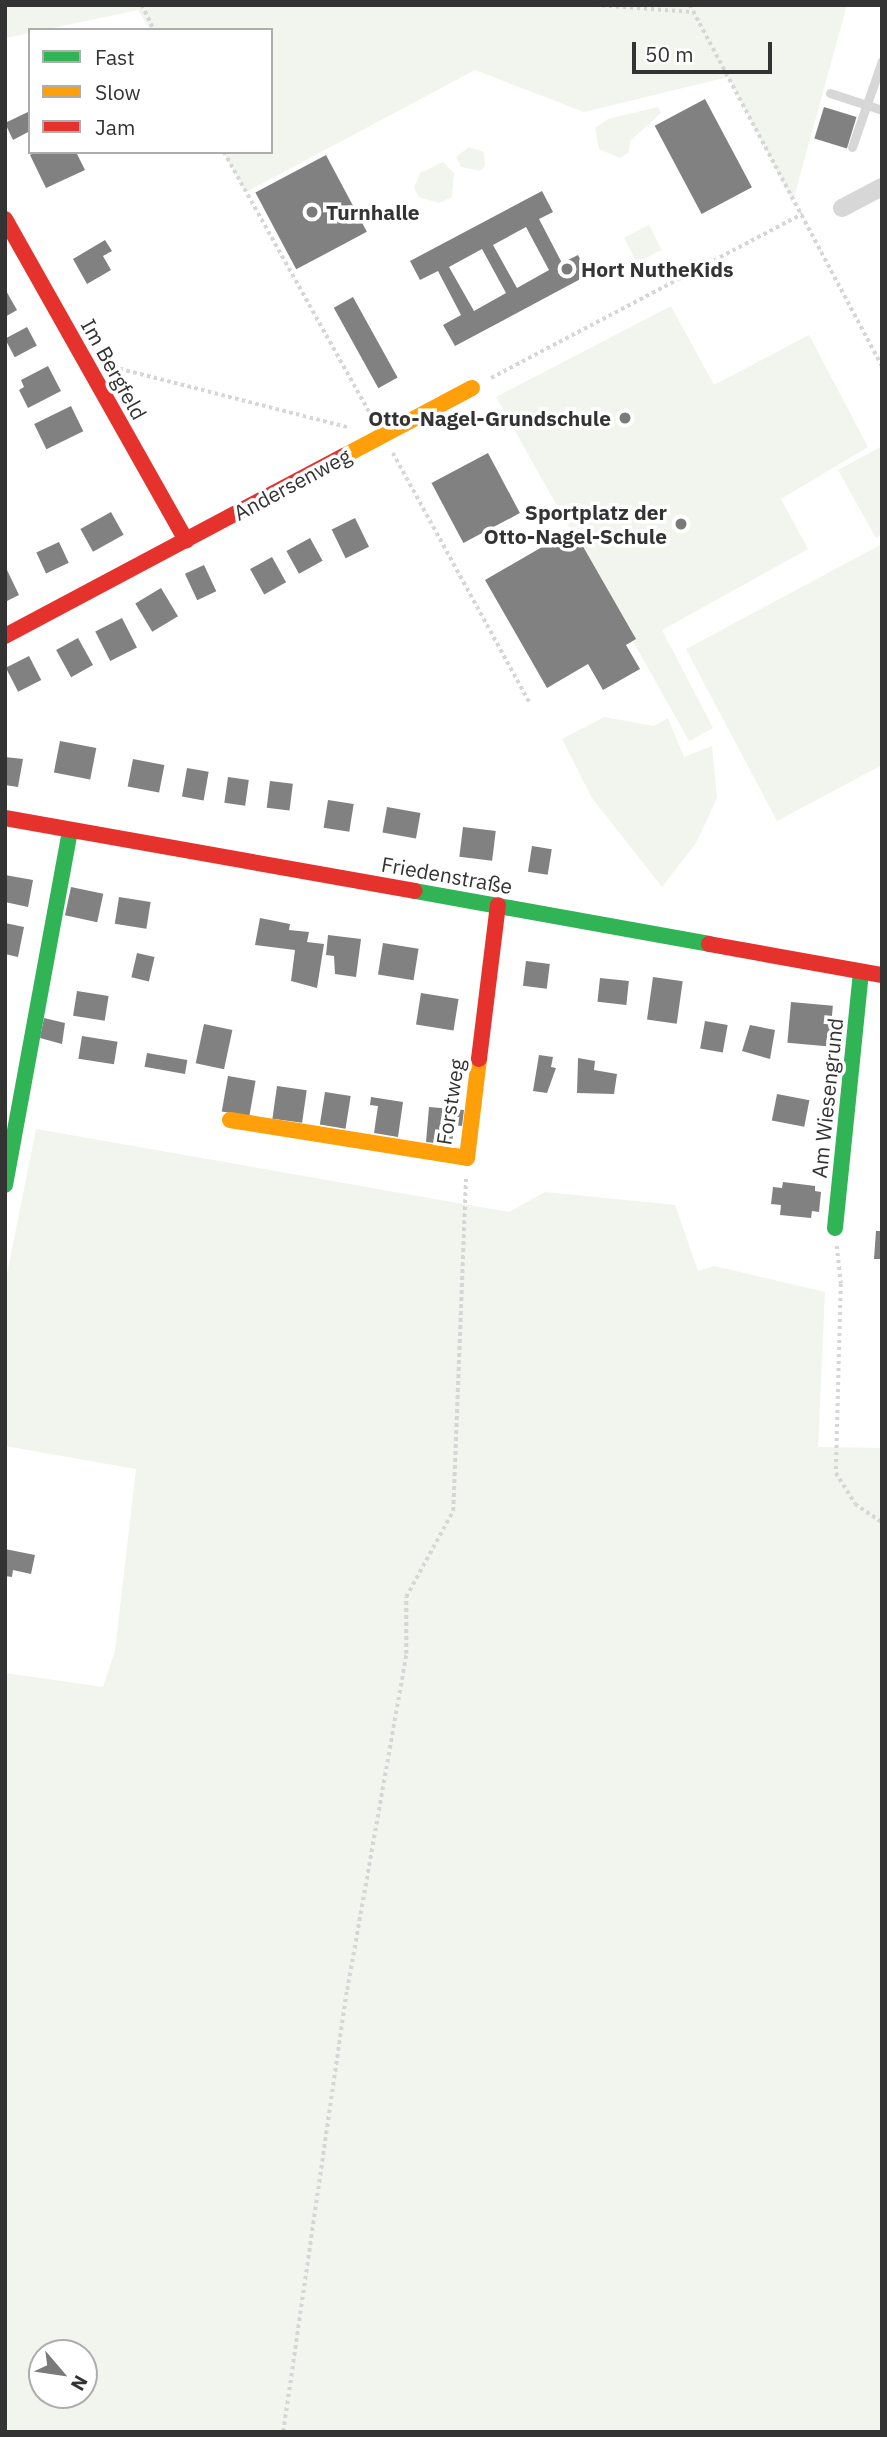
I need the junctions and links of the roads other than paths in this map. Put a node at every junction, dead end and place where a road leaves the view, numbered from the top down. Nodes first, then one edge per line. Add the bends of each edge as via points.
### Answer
1 (882, 61) edge
2 (830, 93) dead end
3 (867, 104) junction
4 (882, 110) edge
5 (852, 147) dead end
6 (882, 187) edge
7 (842, 208) dead end
8 (5, 219) edge
9 (472, 388) road end
10 (186, 540) junction
11 (5, 636) edge
12 (5, 818) edge
13 (70, 830) junction
14 (498, 905) junction
15 (861, 972) junction
16 (882, 975) edge
17 (230, 1121) dead end
18 (5, 1185) edge
19 (835, 1228) road end

1 - 3 lane
2 - 3 lane
3 - 4 lane
3 - 5 lane
6 - 7 street
8 - 10 street, Im Bergfeld
9 - 10 street, Andersenweg
10 - 11 street, Andersenweg
12 - 13 street, Friedenstraße
13 - 14 street, Friedenstraße
13 - 18 street
14 - 15 street, Friedenstraße
14 - 17 street, Forstweg via 467,1158
15 - 16 street, Friedenstraße
15 - 19 street, Am Wiesengrund

